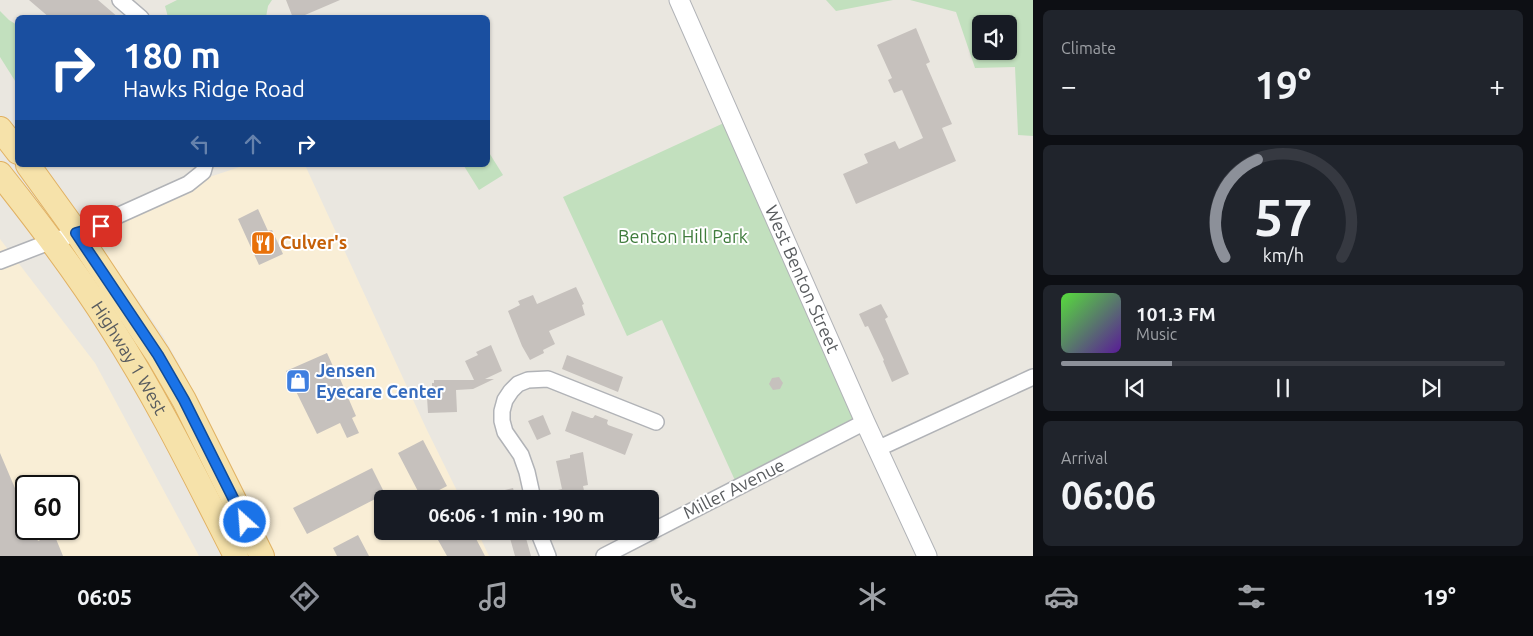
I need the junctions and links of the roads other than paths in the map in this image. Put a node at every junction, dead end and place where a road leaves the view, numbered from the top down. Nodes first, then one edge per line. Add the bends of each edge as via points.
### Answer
1 (120, 0) edge
2 (679, 0) edge
3 (138, 15) edge
4 (0, 129) edge
5 (15, 148) edge
6 (29, 167) edge
7 (204, 167) edge
8 (0, 174) edge
9 (76, 233) junction
10 (52, 240) junction
11 (0, 261) edge
12 (1033, 377) edge
13 (656, 422) dead end
14 (865, 422) junction
15 (877, 449) junction
16 (531, 490) edge
17 (542, 540) edge
18 (236, 556) edge
19 (262, 556) edge
20 (548, 556) edge
21 (604, 556) edge
22 (927, 556) edge

1 - 3 street
2 - 14 street, West Benton Street
4 - 5 main road
6 - 9 main road, Highway 1 West
7 - 9 street via 188,184 101,226
8 - 10 main road, Highway 1 West
9 - 10 street
9 - 19 main road, Highway 1 West via 158,355 184,400
10 - 11 street
10 - 18 main road, Highway 1 West via 141,376
12 - 15 street
13 - 16 street via 548,379 518,384 505,400 502,421 505,432 521,455
14 - 15 street, West Benton Street
14 - 21 street, Miller Avenue
15 - 22 street, West Benton Street
17 - 20 street

